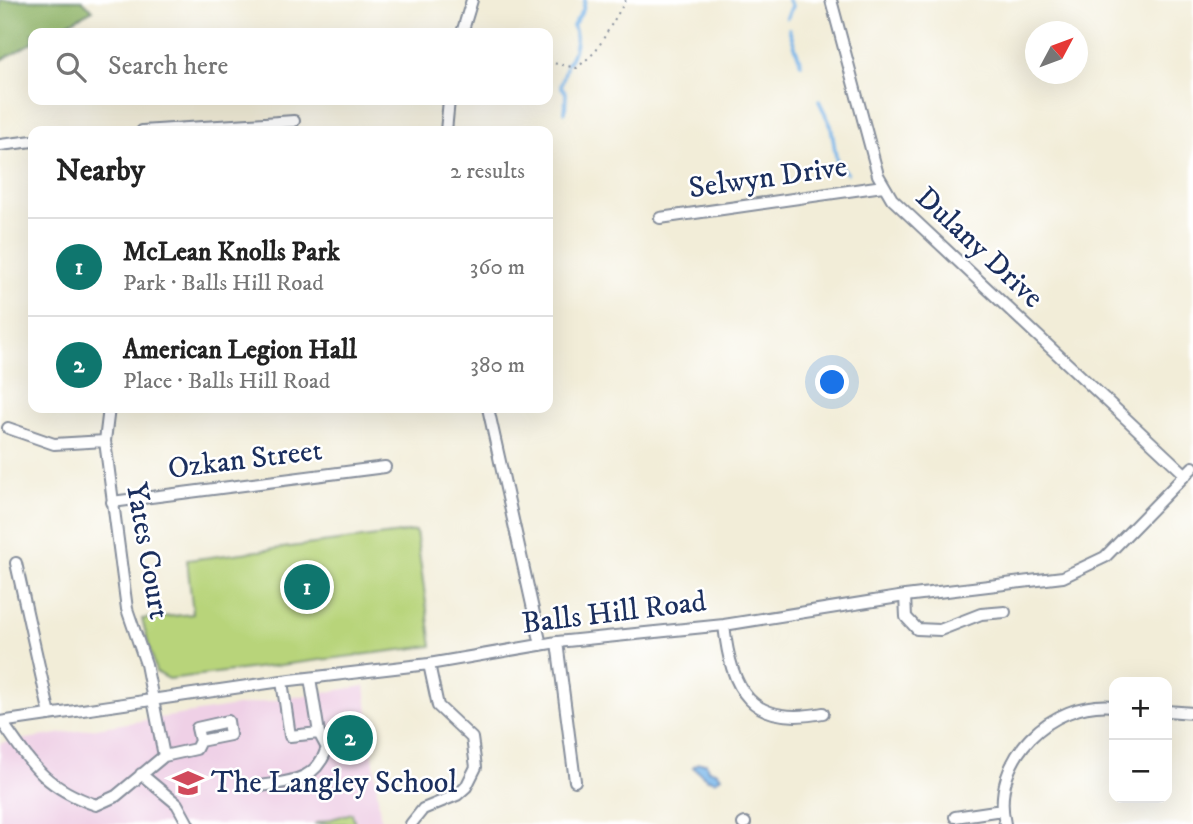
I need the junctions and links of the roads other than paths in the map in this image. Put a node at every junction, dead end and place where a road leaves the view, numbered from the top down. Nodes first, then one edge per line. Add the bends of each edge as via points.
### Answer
1 (472, 0) edge
2 (831, 0) edge
3 (464, 28) edge
4 (449, 105) edge
5 (294, 121) dead end
6 (218, 126) edge
7 (446, 126) edge
8 (28, 142) edge
9 (0, 145) edge
10 (883, 186) junction
11 (660, 218) dead end
12 (108, 413) edge
13 (489, 413) edge
14 (8, 428) dead end
15 (105, 441) junction
16 (385, 467) dead end
17 (1189, 471) edge
18 (112, 502) junction
19 (16, 563) dead end
20 (905, 596) junction
21 (1005, 611) dead end
22 (724, 625) junction
23 (557, 642) junction
24 (541, 645) junction
25 (429, 664) junction
26 (310, 678) junction
27 (282, 681) junction
28 (152, 702) junction
29 (1109, 706) edge
30 (1172, 711) edge
31 (823, 713) dead end
32 (1193, 713) edge
33 (50, 715) junction
34 (1, 722) edge
35 (319, 733) junction
36 (200, 741) dead end
37 (163, 756) junction
38 (141, 774) junction
39 (575, 781) dead end
40 (261, 786) dead end
41 (1002, 810) junction
42 (955, 817) dead end
43 (188, 824) edge
44 (411, 824) edge
45 (1005, 824) edge

1 - 3 street
2 - 10 street, Dulany Drive
4 - 7 street
5 - 6 street
8 - 9 street
10 - 11 street, Selwyn Drive
10 - 17 street, Dulany Drive via 906,216
12 - 15 street, Yates Court
13 - 24 street
14 - 15 street via 54,444
15 - 18 street, Yates Court
16 - 18 street, Ozkan Street
17 - 20 street, Balls Hill Road via 1105,557 1074,574
18 - 28 street, Yates Court via 127,609 146,664
19 - 33 street
20 - 21 street via 906,617 917,629 940,630 981,614
20 - 22 street, Balls Hill Road
22 - 23 street, Balls Hill Road
22 - 31 street via 731,670 754,702 787,718
23 - 24 street, Balls Hill Road
23 - 39 street
24 - 25 street, Balls Hill Road
25 - 26 street, Balls Hill Road
25 - 44 street via 438,706 472,738 476,767 457,795 424,809
26 - 27 street, Balls Hill Road
26 - 35 street
27 - 28 street, Balls Hill Road
27 - 35 street via 290,736
28 - 33 street, Balls Hill Road
28 - 37 street, Yates Court
29 - 41 street via 1077,708 1040,730 1012,763
30 - 32 street
33 - 34 street, Balls Hill Road
34 - 38 street via 32,765 65,794 96,805 116,796
35 - 40 street via 327,748 315,771 302,780
36 - 37 street via 196,749
37 - 38 street
38 - 43 street via 177,804
41 - 42 street
41 - 45 street

